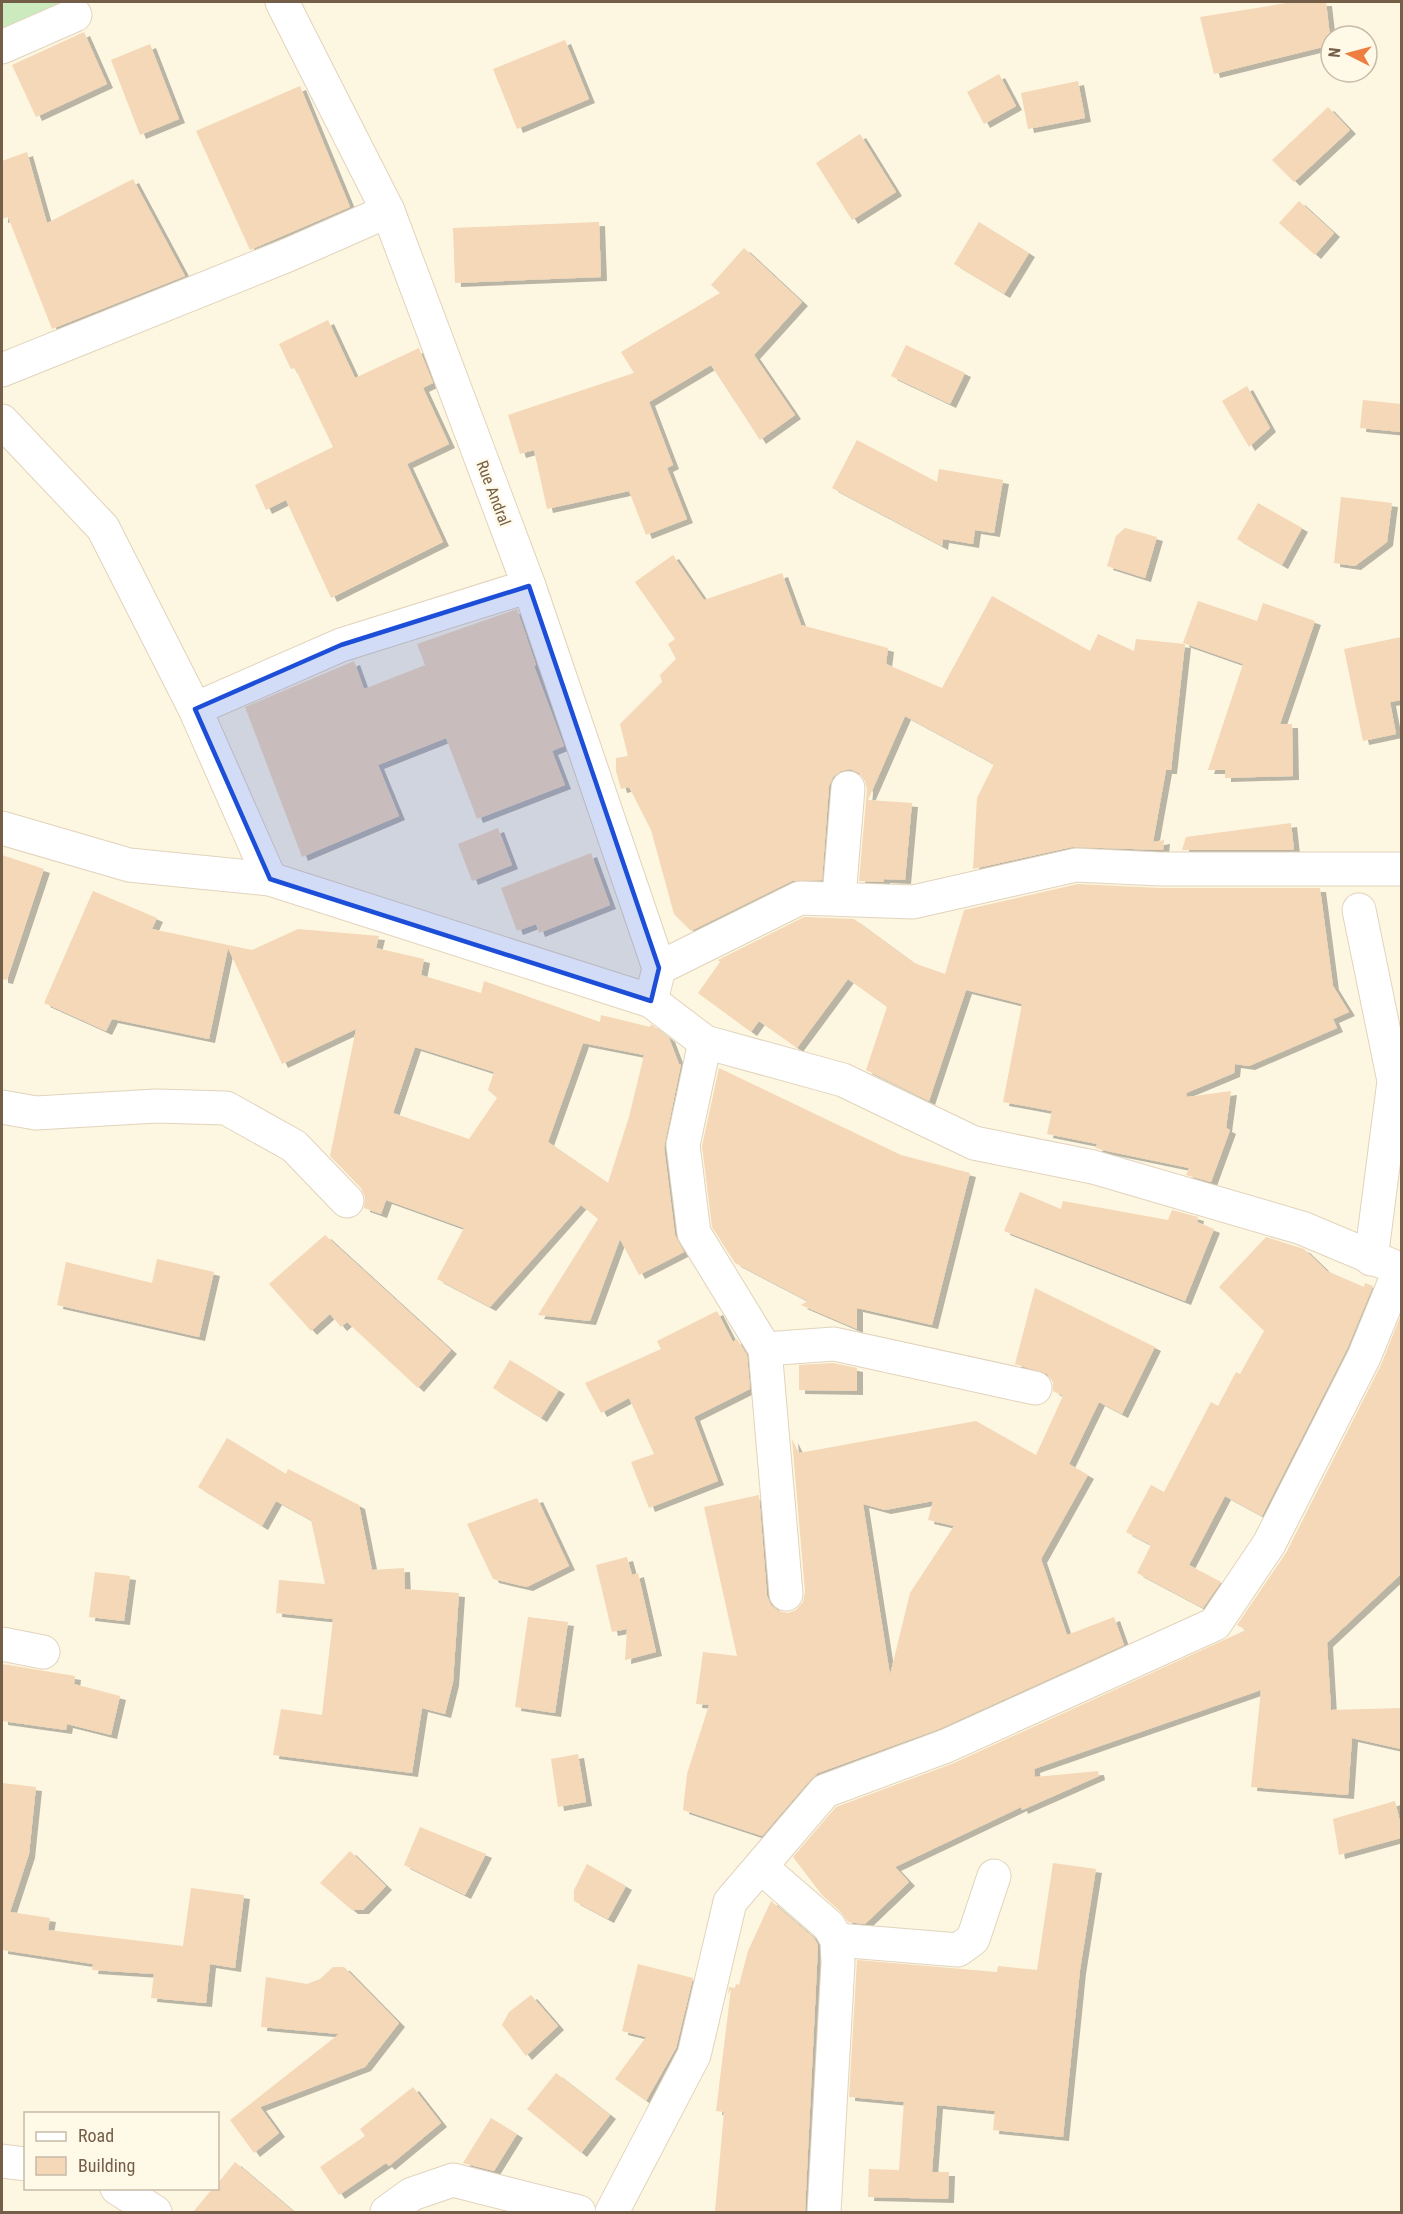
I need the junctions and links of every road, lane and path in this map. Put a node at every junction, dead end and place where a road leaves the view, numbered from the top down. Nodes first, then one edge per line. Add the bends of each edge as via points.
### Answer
1 (282, 2) edge
2 (75, 15) dead end
3 (2, 47) edge
4 (388, 211) junction
5 (2, 370) edge
6 (2, 421) edge
7 (529, 586) junction
8 (195, 709) junction
9 (848, 788) dead end
10 (2, 828) edge
11 (1401, 869) edge
12 (270, 879) junction
13 (839, 897) junction
14 (1359, 910) dead end
15 (659, 968) junction
16 (651, 1001) junction
17 (705, 1042) junction
18 (2, 1107) edge
19 (347, 1201) dead end
20 (1391, 1266) edge
21 (765, 1349) junction
22 (1035, 1388) dead end
23 (786, 1594) dead end
24 (2, 1644) edge
25 (43, 1652) dead end
26 (761, 1867) junction
27 (994, 1876) dead end
28 (837, 1940) junction
29 (2, 2161) edge
30 (24, 2164) edge
31 (120, 2190) edge
32 (154, 2212) edge
33 (387, 2212) edge
34 (579, 2212) edge
35 (612, 2212) edge
36 (824, 2212) edge

1 - 4 street, Rue Andral
2 - 3 street
4 - 5 street
4 - 7 street, Rue Andral
6 - 8 street via 103,528
7 - 8 street via 341,645
7 - 15 street, Rue Andral
8 - 12 street
9 - 13 street
10 - 12 street via 129,865
11 - 13 street via 1076,865 913,902
12 - 16 street
13 - 15 street via 800,898
14 - 20 street via 1394,1081
15 - 16 street
16 - 17 street
17 - 20 street via 843,1080 974,1143 1093,1167 1302,1228
17 - 21 street via 683,1145 694,1233
18 - 19 street via 36,1113 156,1106 226,1108 294,1146
20 - 26 street via 1364,1357 1269,1544 1215,1624 946,1746 825,1791
21 - 22 street via 834,1344
21 - 23 street
24 - 25 street
26 - 28 street via 829,1926
26 - 35 street via 730,1902 694,2055
27 - 28 street via 972,1939 958,1950
28 - 36 street
29 - 30 street
31 - 32 street
33 - 34 street via 412,2194 453,2180

